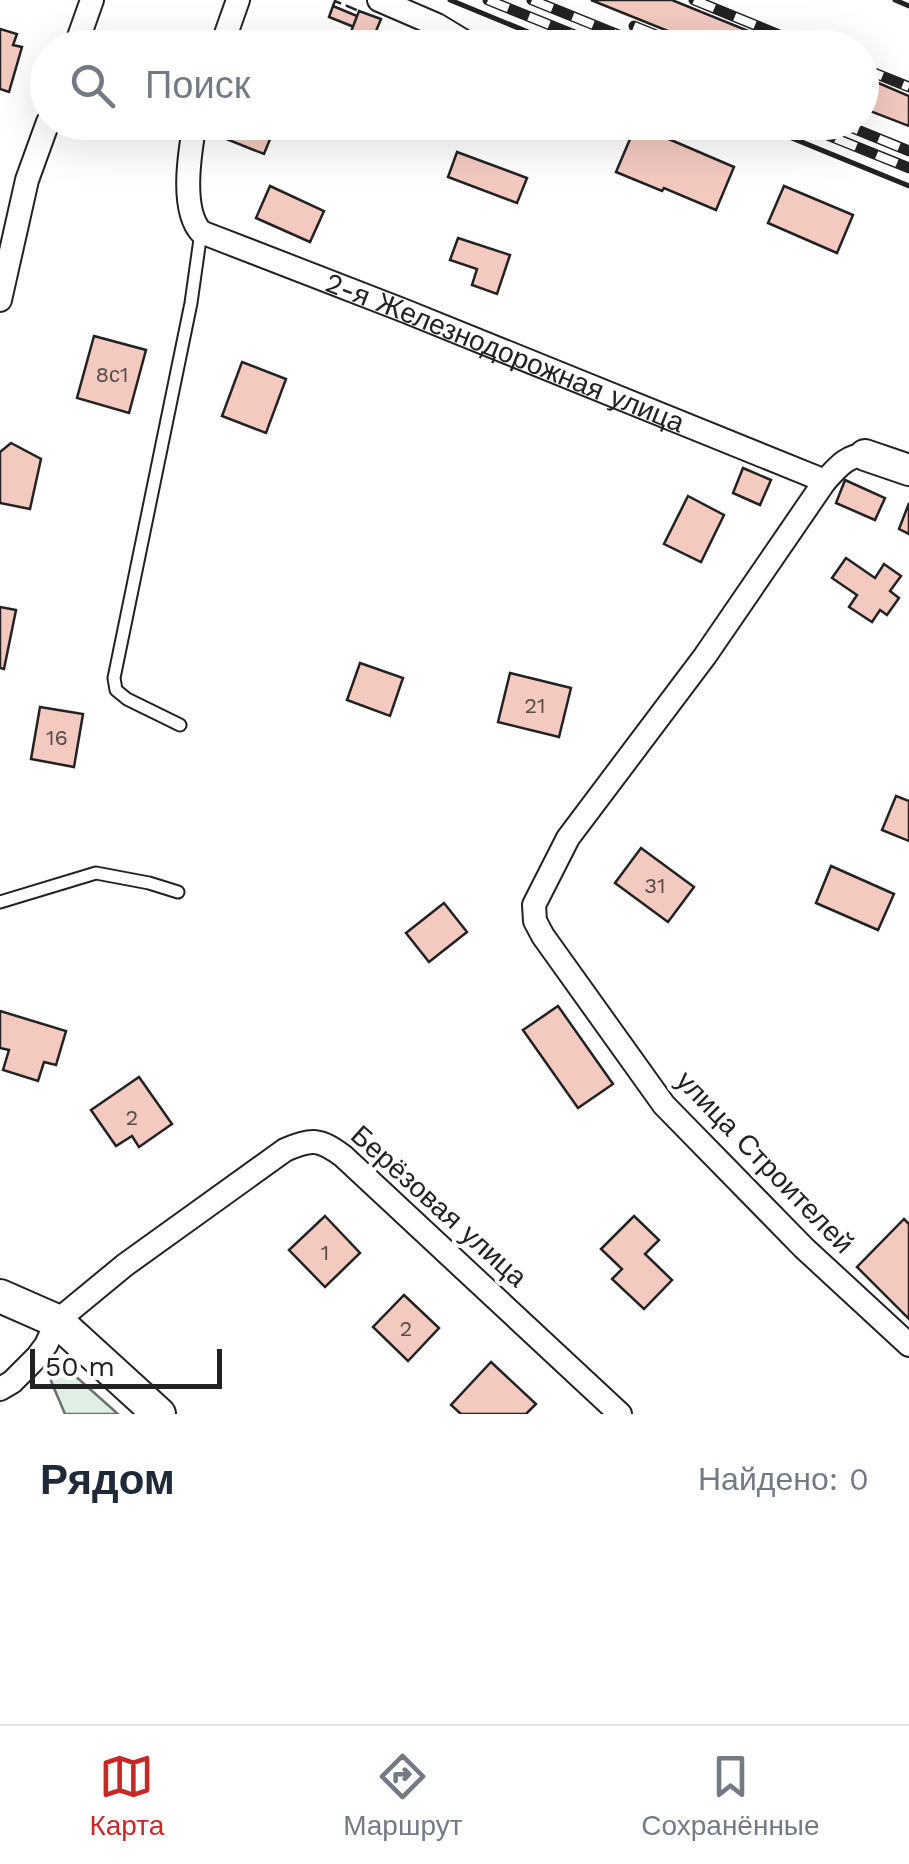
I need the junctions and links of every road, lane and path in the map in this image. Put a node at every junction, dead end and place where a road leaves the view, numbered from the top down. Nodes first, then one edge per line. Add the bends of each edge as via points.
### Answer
1 (92, 0) edge
2 (238, 0) edge
3 (379, 0) edge
4 (81, 30) edge
5 (227, 30) edge
6 (444, 30) edge
7 (41, 140) edge
8 (192, 140) edge
9 (201, 232) junction
10 (3, 275) edge
11 (0, 300) edge
12 (865, 456) joint
13 (909, 470) edge
14 (825, 481) junction
15 (180, 725) dead end
16 (178, 892) dead end
17 (0, 902) edge
18 (0, 1296) edge
19 (58, 1321) junction
20 (909, 1345) edge
21 (0, 1389) edge
22 (159, 1414) edge
23 (620, 1414) edge

1 - 4 street
2 - 5 street
3 - 6 street
7 - 10 street
8 - 9 street via 188,180
9 - 14 street, 2-я Железнодорожная улица
9 - 15 lane via 114,678 127,699
10 - 11 street
12 - 13 street
12 - 14 street via 847,460
14 - 20 street, улица Строителей via 568,838 534,905 535,921 664,1105
16 - 17 lane via 96,874
18 - 19 main road
19 - 21 street via 38,1357
19 - 22 main road
19 - 23 street, Берёзовая улица via 285,1150 316,1141 343,1156

